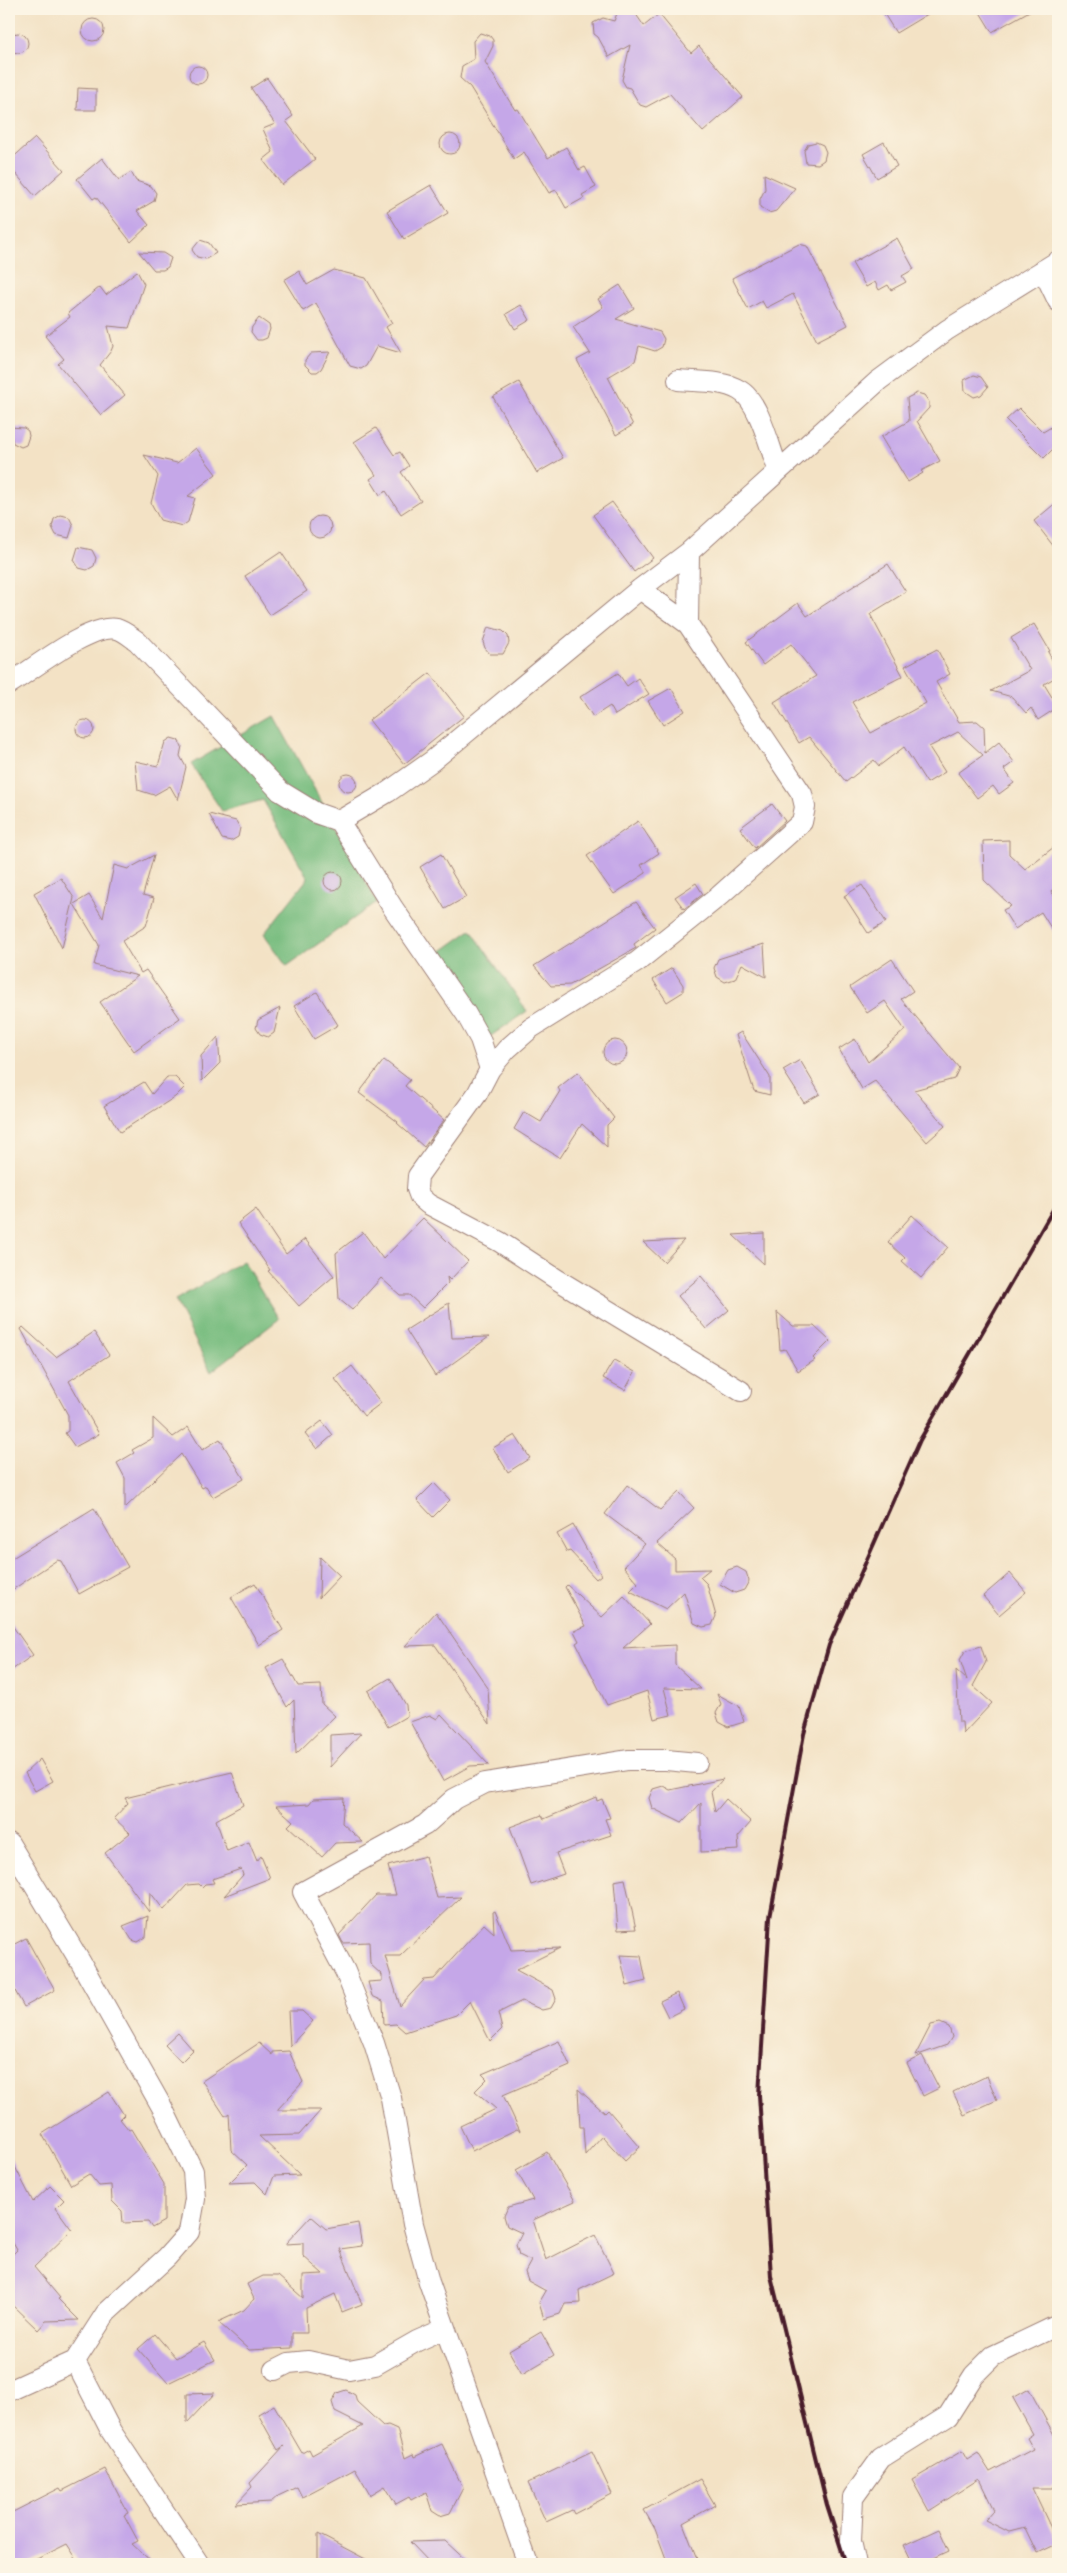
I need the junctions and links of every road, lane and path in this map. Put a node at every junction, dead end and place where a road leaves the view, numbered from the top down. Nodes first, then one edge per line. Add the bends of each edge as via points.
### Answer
1 (1051, 266) edge
2 (1058, 301) edge
3 (678, 380) dead end
4 (778, 469) junction
5 (689, 552) junction
6 (640, 589) junction
7 (688, 624) junction
8 (9, 684) edge
9 (339, 821) junction
10 (490, 1068) junction
11 (741, 1391) dead end
12 (697, 1764) dead end
13 (9, 1843) edge
14 (1058, 2325) edge
15 (444, 2329) junction
16 (75, 2361) junction
17 (275, 2370) dead end
18 (9, 2390) edge
19 (199, 2564) edge
20 (528, 2564) edge
21 (856, 2564) edge

1 - 2 street
1 - 4 street via 1003,293 909,357
3 - 4 street via 740,390 750,401 761,423
4 - 5 street
5 - 6 street
5 - 7 street
6 - 7 street
6 - 9 street via 432,761
7 - 10 street via 802,794 805,807 802,822 637,962 531,1028
8 - 9 street via 75,642 100,631 117,629 137,642 162,666 280,791 302,806
9 - 10 street via 393,908 466,1014 480,1039
10 - 11 street via 477,1094 418,1176 420,1197 438,1211 500,1242
12 - 15 street via 628,1760 485,1783 454,1799 425,1825 303,1892 345,1971 374,2043 391,2098 414,2224
13 - 16 street via 159,2100 193,2171 195,2199 189,2232 167,2257 106,2313
14 - 21 street via 993,2356 974,2375 948,2416 881,2458 852,2497 851,2540
15 - 17 street via 375,2365 349,2370 308,2361 290,2363
15 - 20 street
16 - 18 street
16 - 19 street via 111,2431

